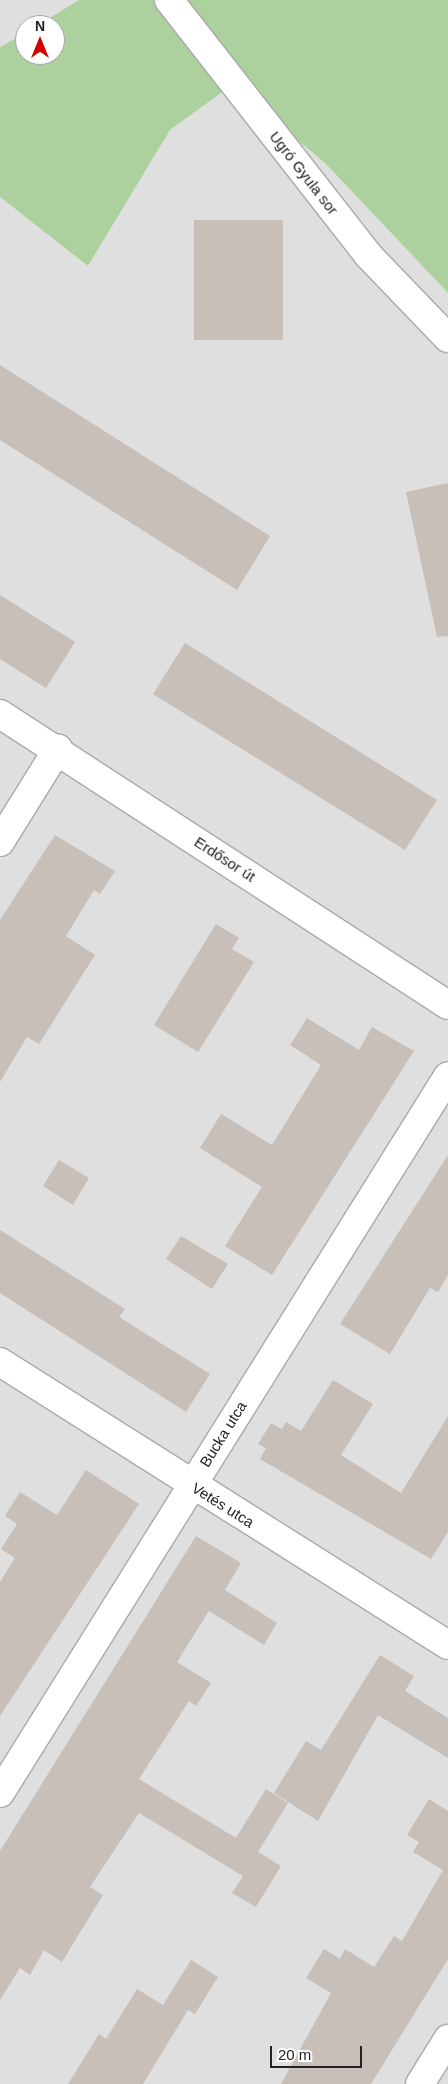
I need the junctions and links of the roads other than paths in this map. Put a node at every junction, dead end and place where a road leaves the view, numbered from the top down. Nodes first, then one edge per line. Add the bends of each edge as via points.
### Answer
1 (169, 0) edge
2 (448, 338) edge
3 (0, 714) edge
4 (58, 750) junction
5 (0, 842) edge
6 (448, 1005) edge
7 (448, 1076) edge
8 (0, 1362) edge
9 (190, 1486) junction
10 (448, 1645) edge
11 (0, 1793) edge
12 (448, 2039) edge
13 (420, 2084) edge

1 - 2 street, Ugró Gyula sor via 368,255
3 - 4 street, Erdősor út
4 - 5 street
4 - 6 street, Erdősor út
7 - 9 street, Bucka utca
8 - 9 street, Vetés utca
9 - 10 street, Vetés utca
9 - 11 street, Bucka utca
12 - 13 street

